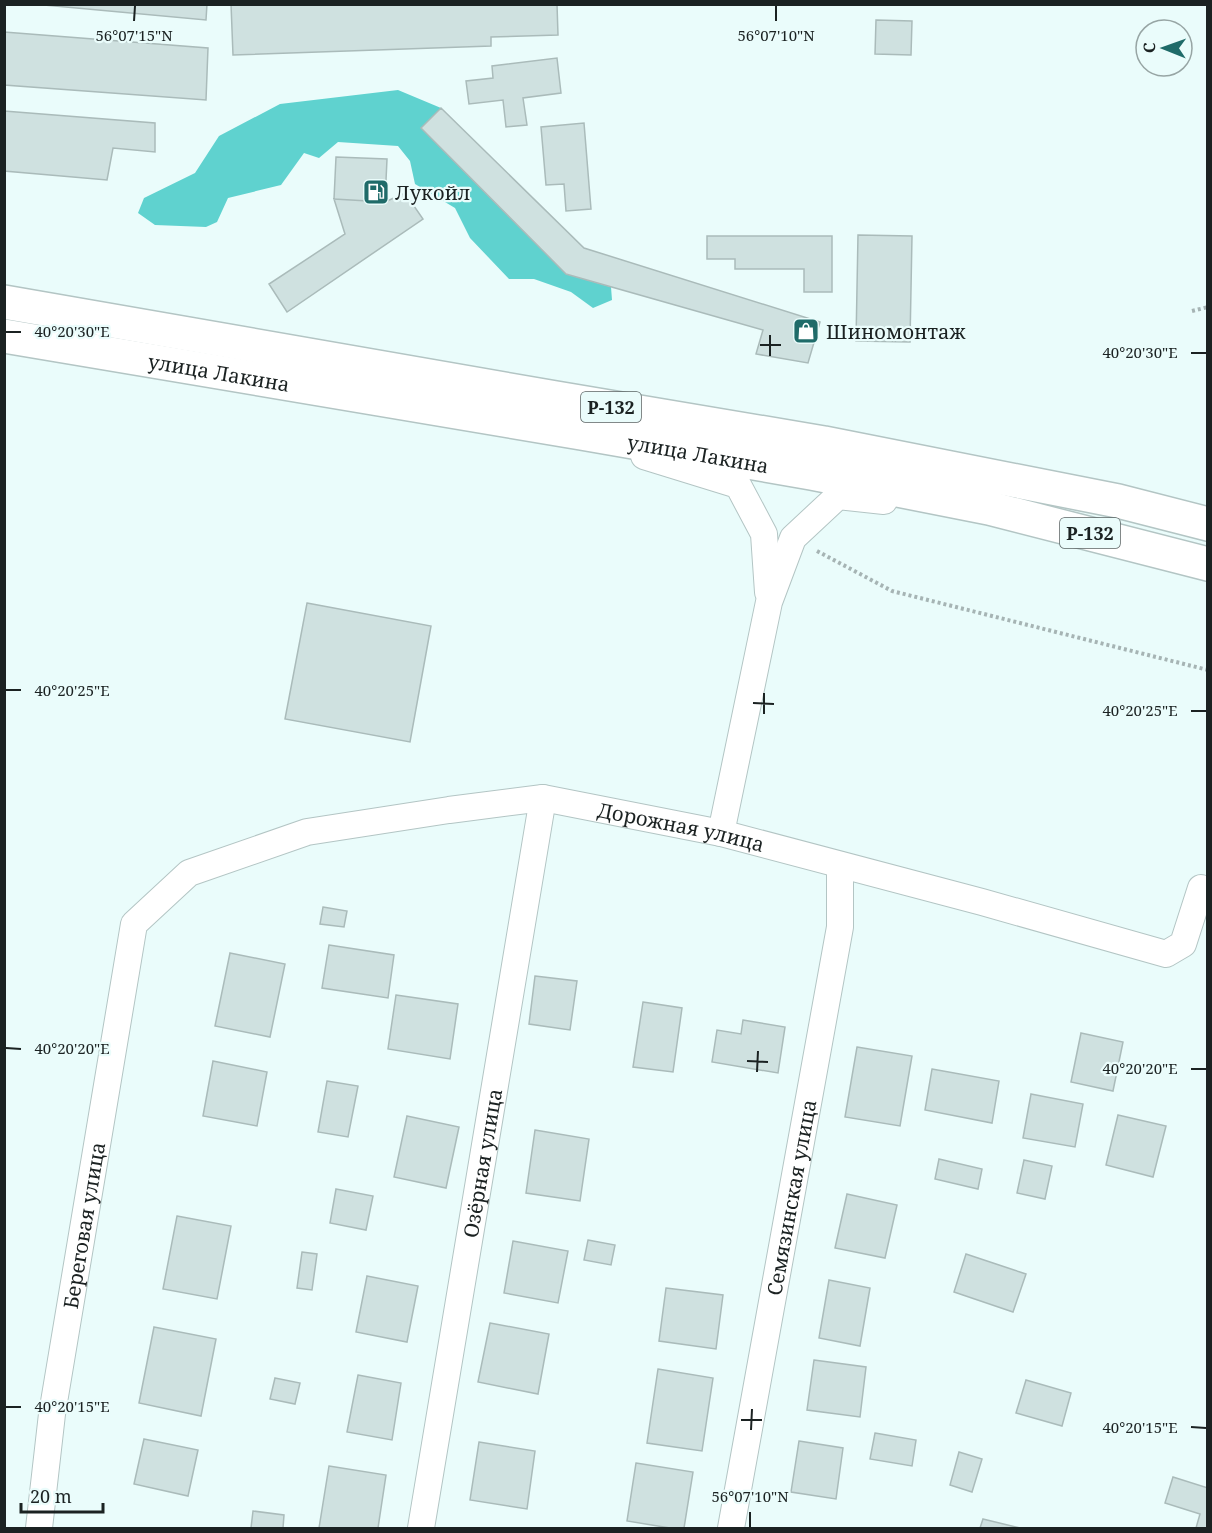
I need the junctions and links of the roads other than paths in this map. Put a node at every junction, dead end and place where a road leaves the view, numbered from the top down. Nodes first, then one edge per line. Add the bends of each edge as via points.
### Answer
1 (4, 302) edge
2 (4, 336) edge
3 (581, 433) junction
4 (989, 508) junction
5 (1208, 524) edge
6 (1208, 564) edge
7 (769, 602) junction
8 (543, 798) junction
9 (721, 833) junction
10 (840, 865) junction
11 (1202, 888) dead end
12 (134, 924) joint
13 (39, 1528) edge
14 (421, 1528) edge
15 (731, 1528) edge

1 - 5 highway, улица Лакина / Р-132 via 824,442 1118,501
2 - 3 highway, улица Лакина / Р-132
3 - 4 highway, улица Лакина / Р-132
3 - 7 street via 738,485 764,534
4 - 6 highway, улица Лакина / Р-132
4 - 7 street via 838,496 793,538
7 - 9 street
8 - 9 street, Дорожная улица
8 - 12 street, Дорожная улица via 308,832 189,873
8 - 14 street, Озёрная улица
9 - 10 street, Дорожная улица
10 - 11 street, Дорожная улица via 1166,954 1183,944
10 - 15 street, Семязинская улица via 840,927
12 - 13 street, Береговая улица via 52,1414

